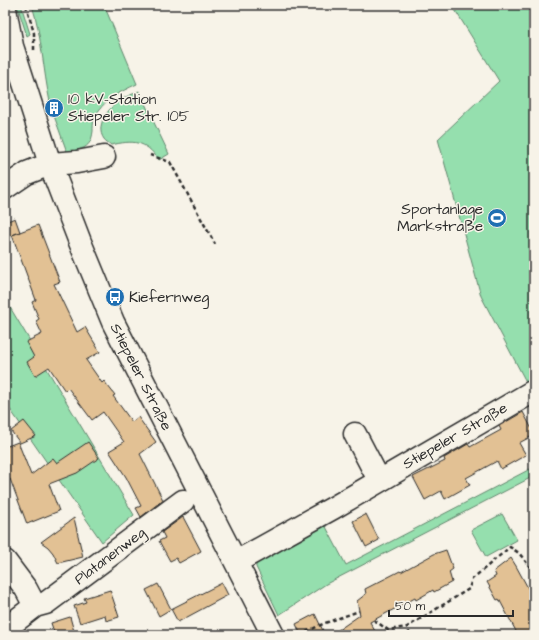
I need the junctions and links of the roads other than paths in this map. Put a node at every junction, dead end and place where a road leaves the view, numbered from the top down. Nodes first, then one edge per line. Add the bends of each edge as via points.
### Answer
1 (5, 9) edge
2 (9, 40) edge
3 (104, 157) dead end
4 (50, 164) junction
5 (5, 188) edge
6 (532, 392) dead end
7 (355, 434) dead end
8 (379, 480) junction
9 (183, 502) dead end
10 (5, 561) edge
11 (236, 562) junction
12 (35, 606) junction
13 (5, 629) edge
14 (273, 635) edge

1 - 2 street, Stiepeler Straße
2 - 4 street, Stiepeler Straße
3 - 4 street
4 - 5 street
4 - 11 street, Stiepeler Straße via 113,322
6 - 8 street, Stiepeler Straße
7 - 8 street
8 - 11 street, Stiepeler Straße
9 - 12 street, Platanenweg via 46,603
10 - 12 street
11 - 14 street, Stiepeler Straße
12 - 13 street, Platanenweg

